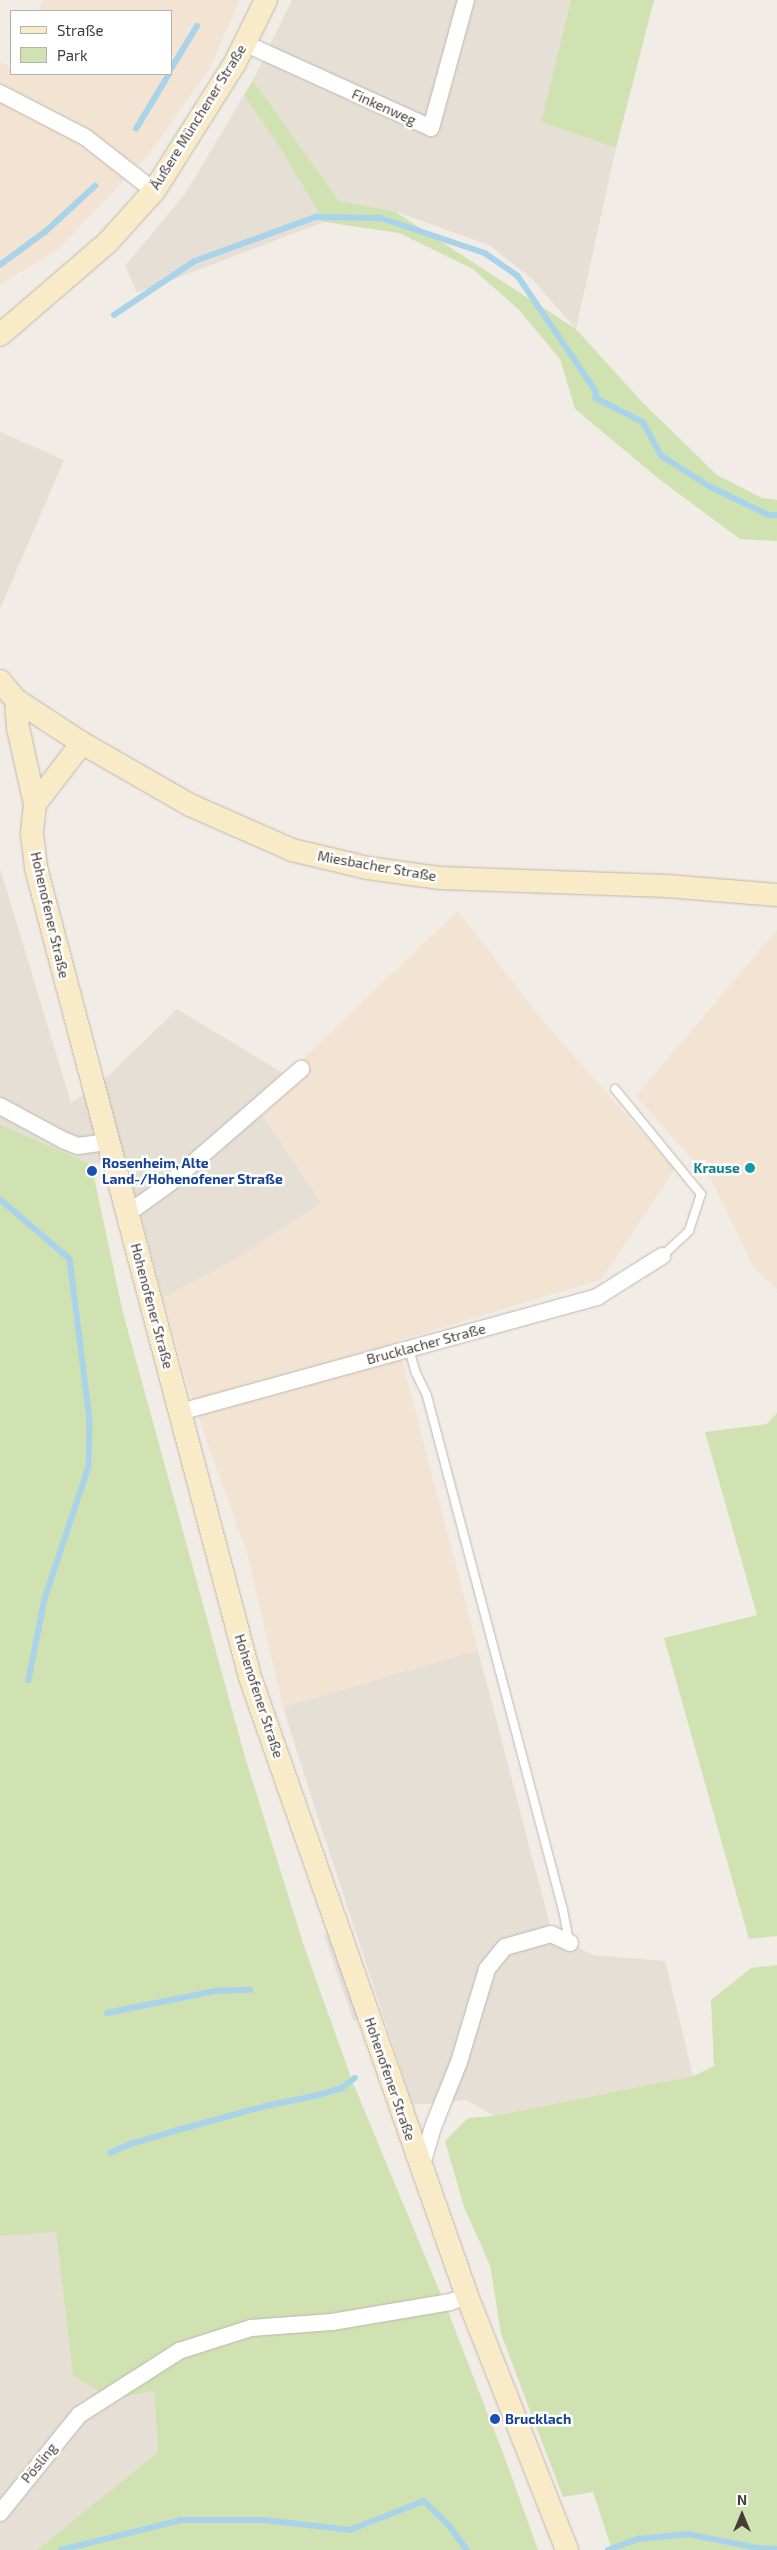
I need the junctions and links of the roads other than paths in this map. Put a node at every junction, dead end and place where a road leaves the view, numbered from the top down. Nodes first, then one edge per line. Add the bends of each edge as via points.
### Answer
1 (266, 0) edge
2 (466, 0) edge
3 (244, 43) junction
4 (0, 93) edge
5 (154, 190) junction
6 (3, 330) edge
7 (0, 681) edge
8 (16, 700) junction
9 (82, 743) junction
10 (36, 804) junction
11 (777, 896) edge
12 (301, 1069) dead end
13 (615, 1089) dead end
14 (0, 1106) edge
15 (108, 1142) junction
16 (127, 1214) junction
17 (662, 1256) joint
18 (409, 1349) junction
19 (180, 1412) junction
20 (570, 1943) joint
21 (421, 2168) junction
22 (467, 2296) junction
23 (0, 2513) edge
24 (567, 2550) edge

1 - 3 main road, Äußere Münchener Straße
2 - 3 street, Finkenweg via 431,128
3 - 5 main road, Äußere Münchener Straße via 235,63
4 - 5 street via 85,137
5 - 6 main road, Äußere Münchener Straße via 108,242
7 - 8 main road, Miesbacher Straße
8 - 9 main road, Miesbacher Straße
8 - 10 main road via 18,728
9 - 10 main road, Hohenofener Straße
9 - 11 main road, Miesbacher Straße via 190,805 253,834 292,850 368,868 440,878 667,886
10 - 15 main road, Hohenofener Straße via 32,834 36,868
12 - 16 street via 170,1183
13 - 17 lane via 701,1194 690,1231
14 - 15 street via 78,1146
15 - 16 main road, Hohenofener Straße
16 - 19 main road, Hohenofener Straße
17 - 18 street, Brucklacher Straße via 597,1297
18 - 19 street, Brucklacher Straße
18 - 20 lane via 427,1396
19 - 21 main road, Hohenofener Straße via 250,1677
20 - 21 street, Hohenofener Straße via 551,1934 505,1947 487,1969 460,2062 433,2127
21 - 22 main road, Hohenofener Straße
22 - 23 street, Pösling via 450,2302 332,2322 251,2328 179,2351 79,2414
22 - 24 main road, Hohenofener Straße

